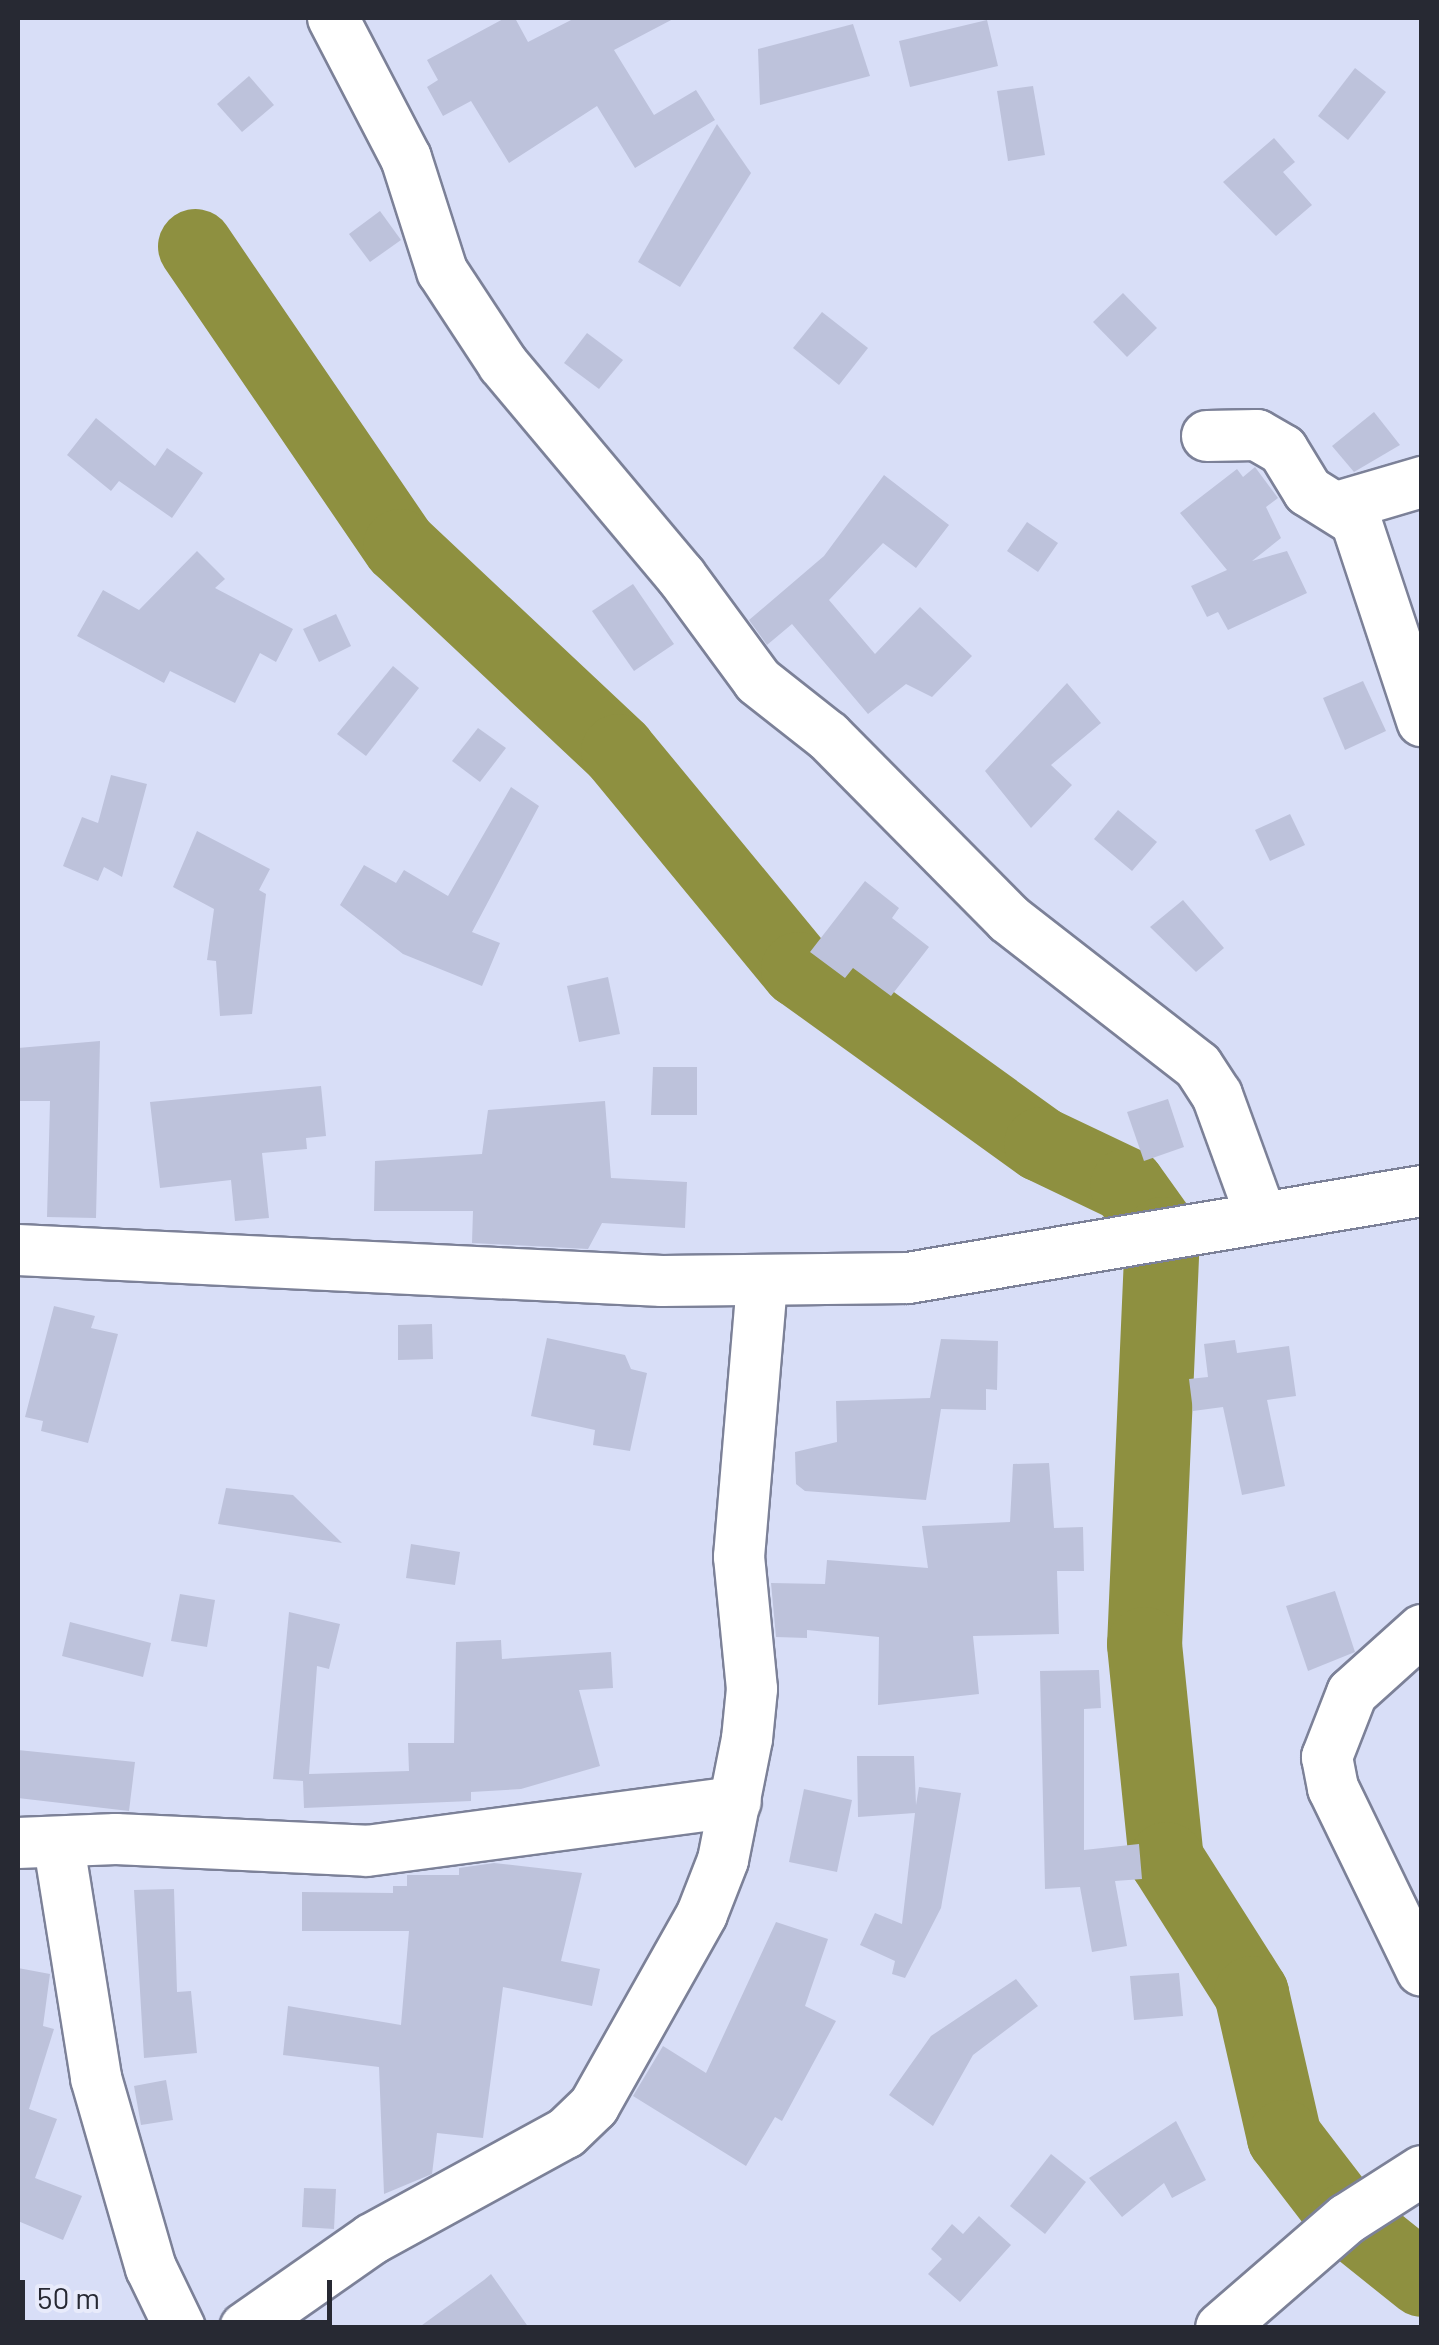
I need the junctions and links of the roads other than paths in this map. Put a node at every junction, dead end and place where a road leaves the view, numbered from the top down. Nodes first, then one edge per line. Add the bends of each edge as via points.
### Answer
1 (333, 18) edge
2 (1207, 436) dead end
3 (1422, 482) edge
4 (1337, 507) junction
5 (1422, 721) edge
6 (1422, 1192) edge
7 (1260, 1216) junction
8 (18, 1250) edge
9 (762, 1282) junction
10 (1422, 1630) edge
11 (736, 1802) junction
12 (38, 1845) edge
13 (1422, 1971) edge
14 (1422, 2170) edge
15 (180, 2328) edge
16 (244, 2328) edge
17 (1220, 2328) edge

1 - 7 street via 406,158 442,272 503,364 681,576 758,681 828,736 1009,919 1198,1066 1218,1095
2 - 4 street via 1257,435 1283,450 1308,490
3 - 4 street
4 - 5 street via 1367,542
6 - 7 street
7 - 9 street via 956,1272
8 - 9 street via 238,1266
9 - 11 street via 739,1557 752,1689
10 - 13 street via 1352,1693 1327,1757 1333,1788
11 - 12 street via 367,1851 116,1839
11 - 16 street via 702,1914 594,2106 566,2133 372,2239
12 - 15 street via 151,2268
14 - 17 street via 1347,2220

